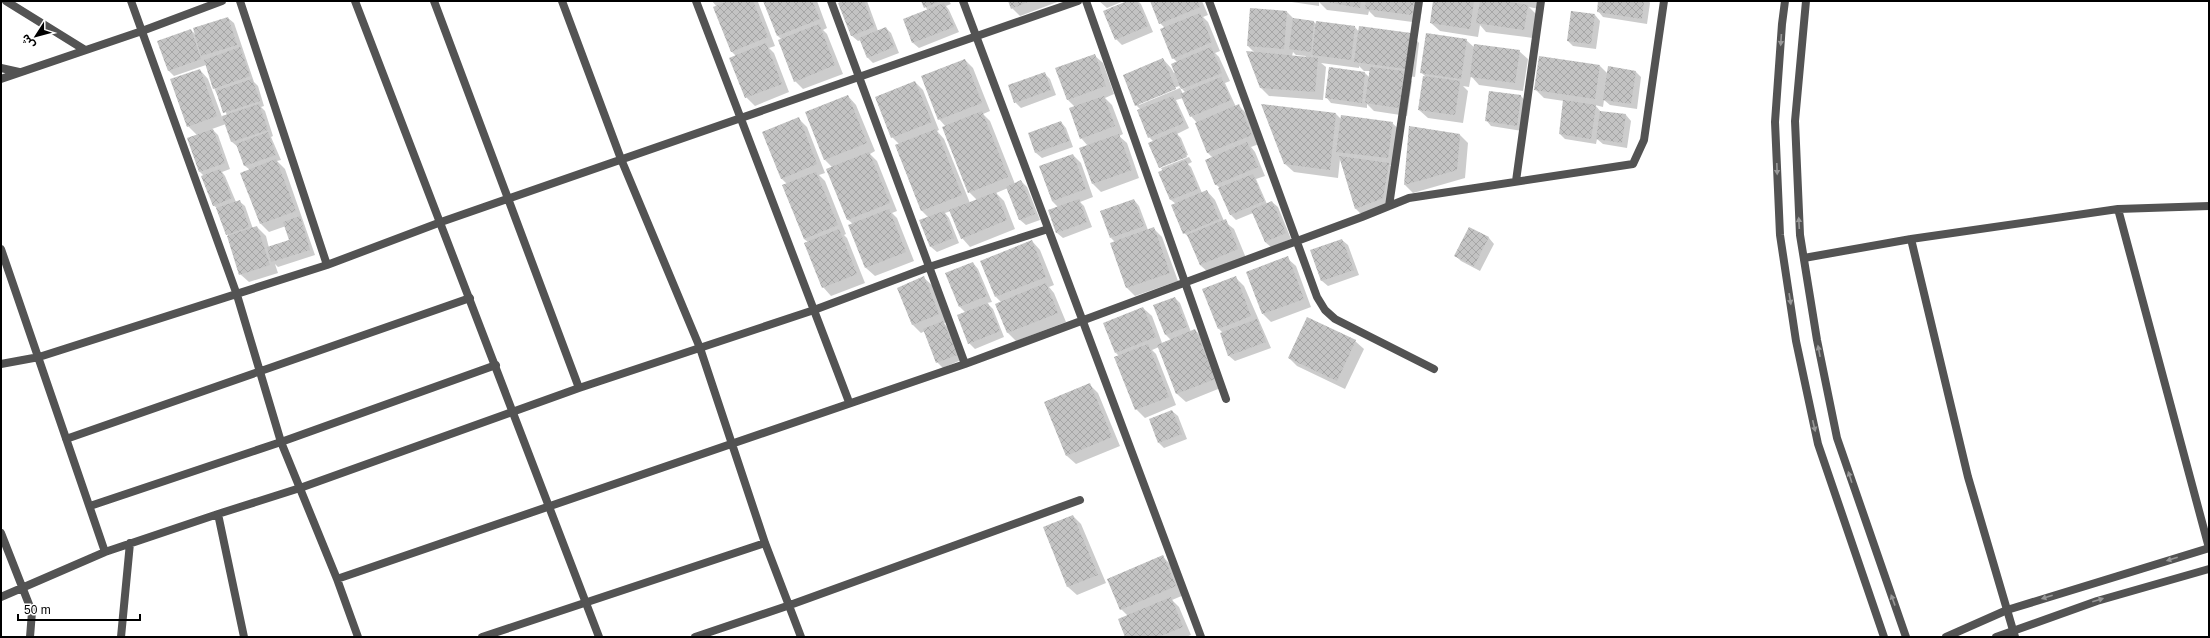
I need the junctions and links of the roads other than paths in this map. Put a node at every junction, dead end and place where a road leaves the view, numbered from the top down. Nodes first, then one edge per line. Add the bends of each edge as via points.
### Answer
1 (6, 1) edge
2 (131, 1) edge
3 (222, 1) edge
4 (240, 1) edge
5 (355, 1) edge
6 (434, 1) edge
7 (562, 1) edge
8 (696, 1) edge
9 (831, 1) edge
10 (963, 1) edge
11 (1078, 1) edge
12 (1086, 1) edge
13 (1209, 1) edge
14 (1419, 1) edge
15 (1541, 1) edge
16 (1664, 1) edge
17 (1785, 1) edge
18 (1806, 1) edge
19 (142, 31) junction
20 (976, 37) junction
21 (85, 50) junction
22 (1, 68) edge
23 (19, 73) junction
24 (859, 77) junction
25 (1, 79) edge
26 (741, 118) junction
27 (621, 159) junction
28 (1516, 181) junction
29 (508, 198) junction
30 (1389, 206) junction
31 (2209, 206) edge
32 (2118, 209) junction
33 (441, 222) junction
34 (1048, 228) junction
35 (1911, 239) junction
36 (1295, 241) junction
37 (1, 250) edge
38 (1804, 258) junction
39 (327, 265) junction
40 (929, 266) junction
41 (1186, 281) junction
42 (237, 295) junction
43 (470, 298) junction
44 (814, 310) junction
45 (1082, 321) junction
46 (700, 348) junction
47 (40, 357) junction
48 (1, 364) edge
49 (965, 364) junction
50 (496, 365) junction
51 (1434, 369) dead end
52 (260, 372) junction
53 (579, 388) junction
54 (1226, 399) dead end
55 (849, 402) junction
56 (513, 412) junction
57 (66, 439) junction
58 (281, 442) junction
59 (732, 444) junction
60 (300, 488) junction
61 (1080, 500) dead end
62 (90, 506) junction
63 (549, 506) junction
64 (218, 514) junction
65 (1, 533) edge
66 (130, 543) junction
67 (765, 543) junction
68 (2209, 548) edge
69 (105, 552) junction
70 (2209, 569) edge
71 (337, 579) junction
72 (22, 587) junction
73 (1, 597) edge
74 (586, 602) junction
75 (790, 605) junction
76 (2007, 610) junction
77 (2014, 633) edge
78 (30, 637) edge
79 (121, 637) edge
80 (244, 637) edge
81 (358, 637) edge
82 (482, 637) edge
83 (599, 637) edge
84 (695, 637) edge
85 (801, 637) edge
86 (1201, 637) edge
87 (1884, 637) edge
88 (1906, 637) edge
89 (1946, 637) edge
90 (1996, 637) edge

1 - 21 street
2 - 19 street
3 - 19 street
4 - 39 street
5 - 33 street
6 - 29 street
7 - 27 street
8 - 26 street
9 - 24 street
10 - 20 street
11 - 20 street
12 - 41 street
13 - 36 street
14 - 30 street
15 - 28 street
16 - 28 street via 1644,140 1633,164
17 -> 87 street via 1775,122 1780,235 1795,333 1818,444
38 -> 18 street via 1800,234 1795,121
19 - 21 street
19 - 42 street
20 - 24 street
20 - 34 street
21 - 23 street
22 - 23 street
23 - 25 street
24 - 26 street
24 - 40 street
26 - 27 street
26 - 44 street
27 - 29 street
27 - 46 street
28 - 30 street via 1408,198
29 - 33 street
29 - 53 street
30 - 36 street
31 - 32 street
32 - 35 street
32 - 68 street
33 - 39 street
33 - 43 street
34 - 40 street
34 - 45 street
35 - 38 street
35 - 76 street via 1968,477
36 - 41 street
36 - 51 street via 1317,297 1325,310 1335,319
37 - 47 street
88 -> 38 street via 1837,438
39 - 42 street
40 - 44 street
40 - 49 street
41 - 45 street
41 - 54 street
42 - 47 street
42 - 52 street
43 - 50 street
43 - 52 street
44 - 46 street
44 - 55 street
45 - 49 street
45 - 86 street
46 - 53 street
46 - 59 street
47 - 48 street
47 - 57 street
49 - 55 street
50 - 56 street
50 - 58 street
52 - 57 street
52 - 58 street
53 - 56 street
55 - 59 street
56 - 60 street
56 - 63 street
57 - 62 street
58 - 60 street
58 - 62 street
59 - 63 street
59 - 67 street
60 - 64 street
60 - 71 street
61 - 75 street
62 - 69 street
63 - 71 street
63 - 74 street
64 - 66 street
64 - 80 street
65 - 72 street
66 - 69 street
66 - 79 street
67 - 74 street
67 - 75 street
68 -> 76 street
69 - 72 street
77 -> 70 street via 2097,601
71 - 81 street
72 - 73 street
72 - 78 street via 32,612
74 - 82 street
74 - 83 street
75 - 84 street
75 - 85 street
76 - 77 street
76 - 89 street
77 - 90 street

